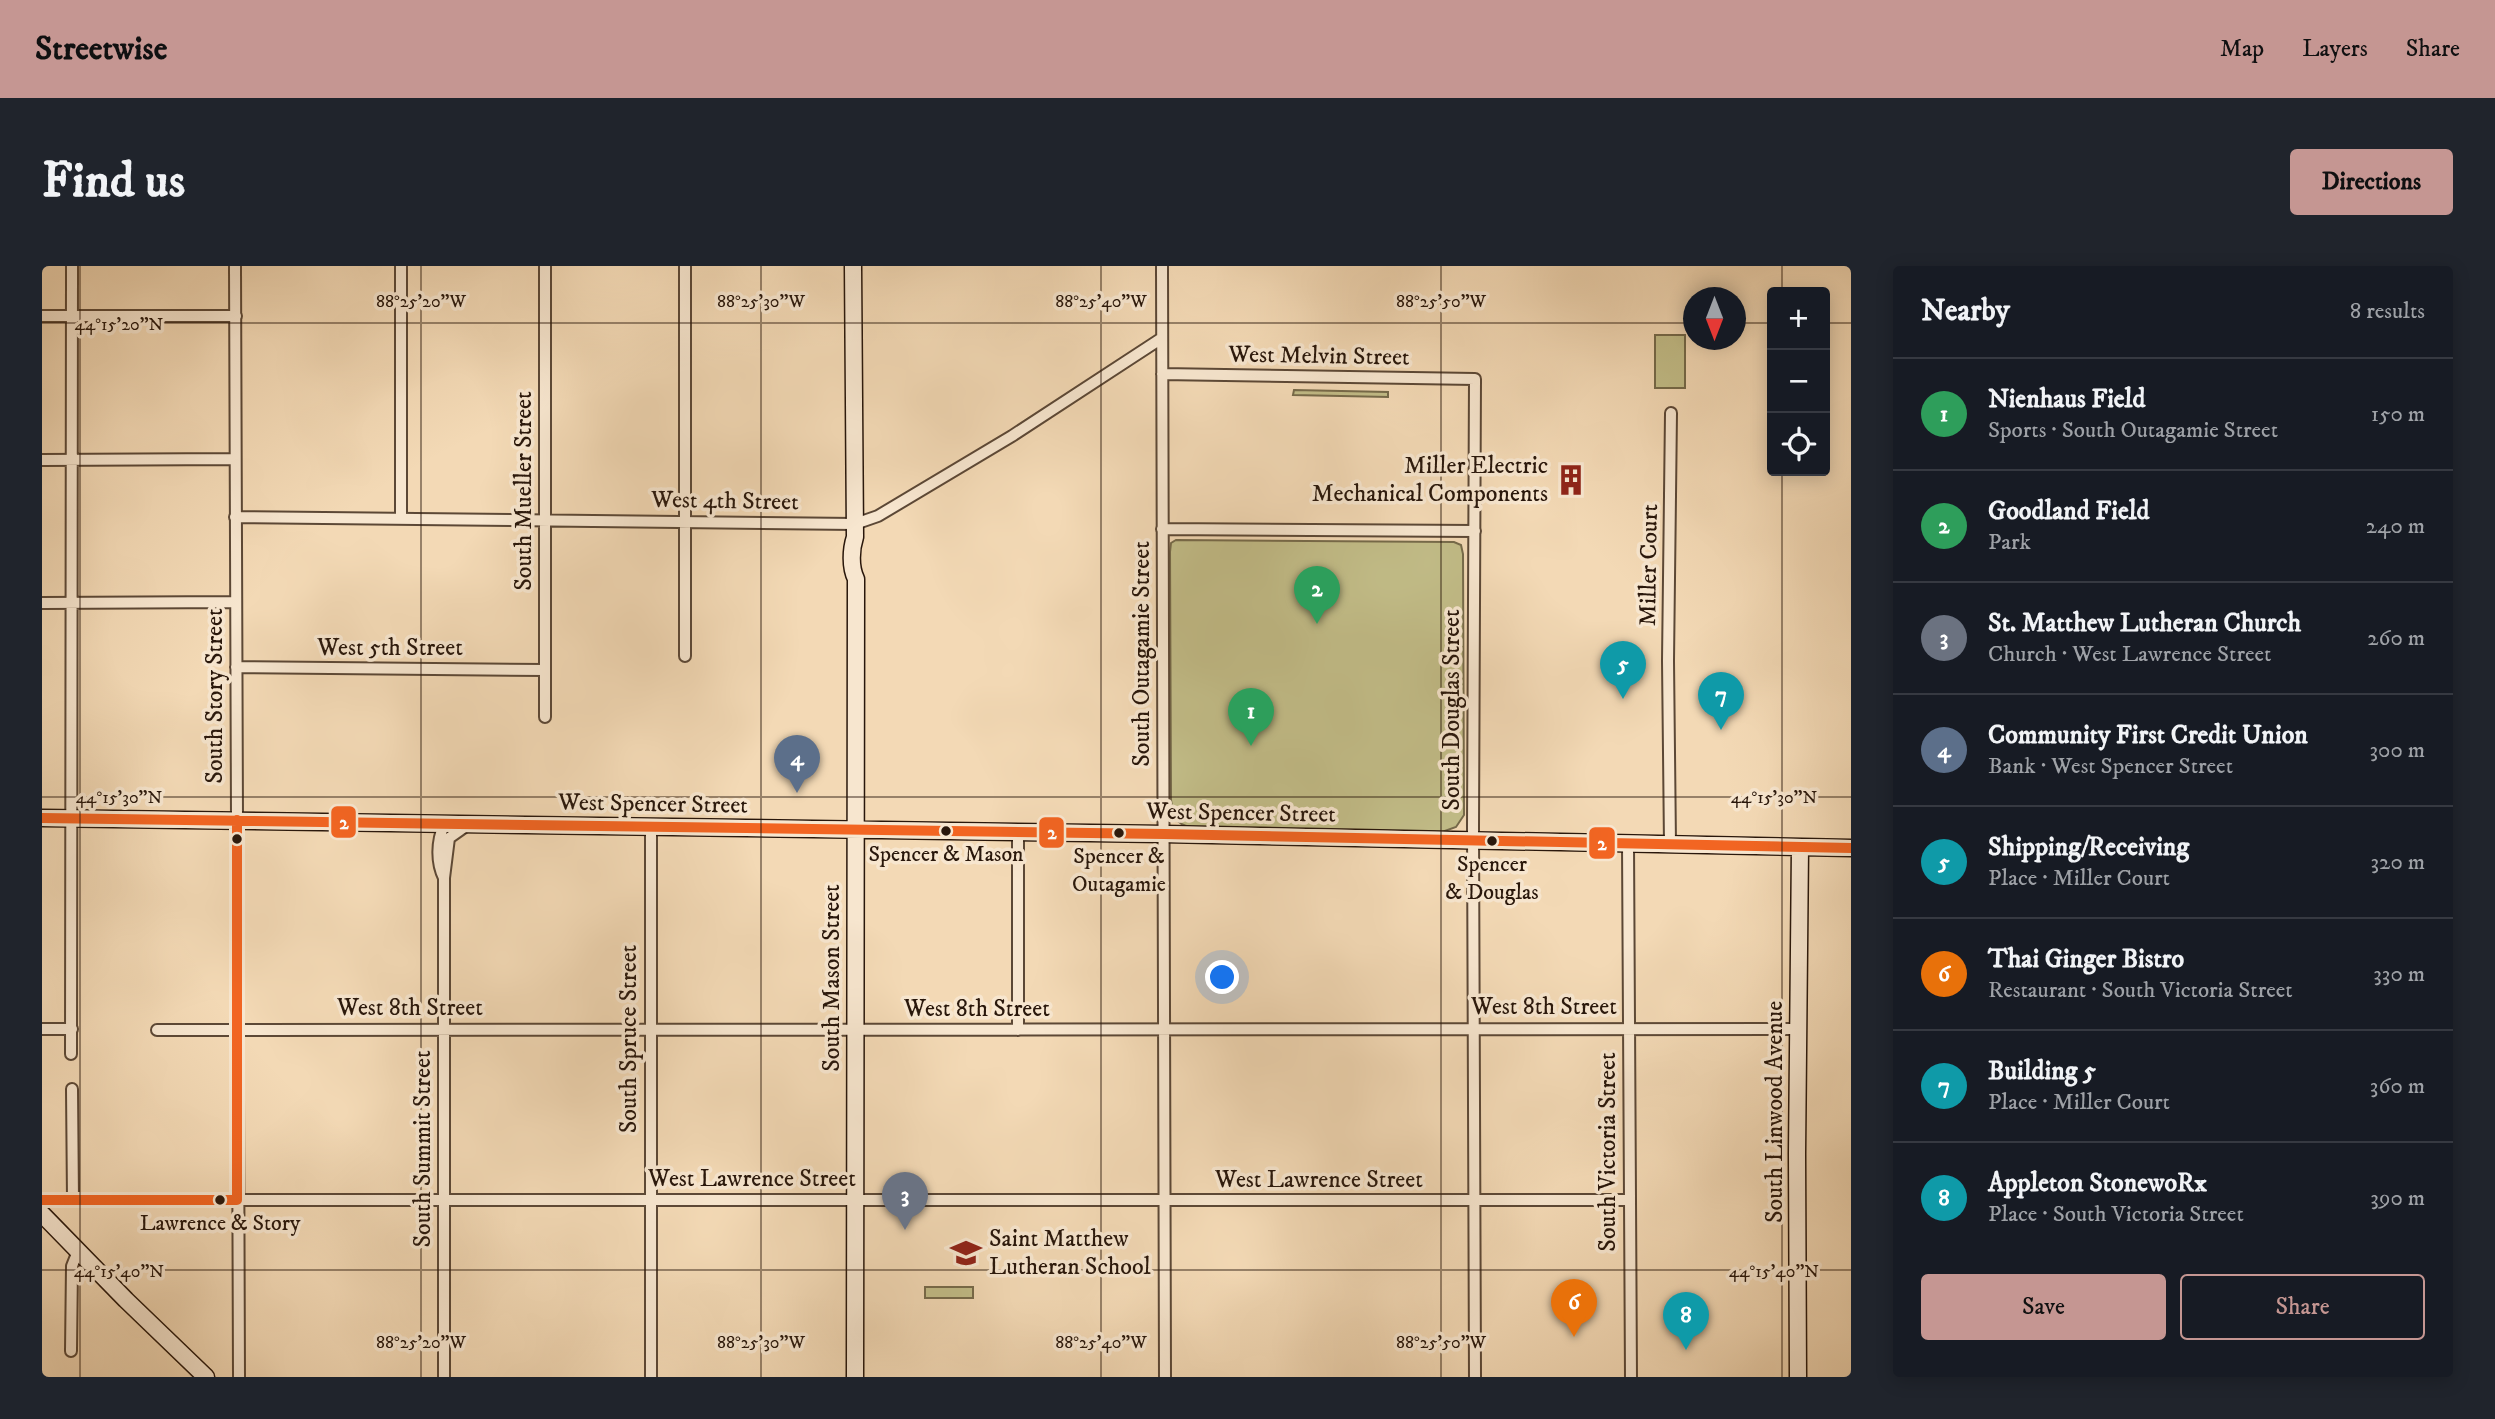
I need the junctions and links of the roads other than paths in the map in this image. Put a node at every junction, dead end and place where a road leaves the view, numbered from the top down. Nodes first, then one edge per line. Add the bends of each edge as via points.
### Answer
1 (72, 266) edge
2 (235, 266) edge
3 (401, 266) edge
4 (545, 266) edge
5 (685, 266) edge
6 (853, 266) edge
7 (1162, 266) edge
8 (42, 316) edge
9 (72, 316) junction
10 (236, 316) junction
11 (1162, 338) junction
12 (1162, 374) junction
13 (1475, 379) joint
14 (1671, 413) dead end
15 (235, 459) junction
16 (42, 460) edge
17 (72, 460) junction
18 (235, 517) junction
19 (401, 517) junction
20 (545, 519) junction
21 (685, 521) junction
22 (1162, 529) junction
23 (855, 530) junction
24 (1475, 531) junction
25 (236, 602) junction
26 (42, 603) edge
27 (72, 603) junction
28 (685, 656) dead end
29 (236, 667) junction
30 (545, 670) junction
31 (545, 717) dead end
32 (42, 818) edge
33 (72, 818) junction
34 (237, 820) junction
35 (444, 825) junction
36 (468, 825) junction
37 (651, 826) junction
38 (854, 829) junction
39 (1018, 832) junction
40 (1164, 834) junction
41 (1473, 840) junction
42 (1628, 844) junction
43 (1670, 844) junction
44 (1800, 847) junction
45 (1851, 848) edge
46 (444, 878) junction
47 (72, 1028) junction
48 (1475, 1028) junction
49 (1628, 1028) junction
50 (42, 1029) edge
51 (444, 1029) junction
52 (651, 1029) junction
53 (856, 1029) junction
54 (1797, 1029) junction
55 (157, 1030) dead end
56 (237, 1030) junction
57 (1018, 1030) junction
58 (1164, 1030) junction
59 (71, 1054) dead end
60 (72, 1089) dead end
61 (73, 1199) junction
62 (42, 1200) edge
63 (237, 1200) junction
64 (443, 1200) junction
65 (650, 1200) junction
66 (1164, 1200) junction
67 (1630, 1200) junction
68 (855, 1201) junction
69 (1475, 1201) junction
70 (42, 1214) edge
71 (78, 1251) junction
72 (71, 1351) dead end
73 (206, 1377) edge
74 (239, 1377) edge
75 (444, 1377) edge
76 (651, 1377) edge
77 (855, 1377) edge
78 (1165, 1377) edge
79 (1475, 1377) edge
80 (1631, 1377) edge
81 (1798, 1377) edge

1 - 9 street
2 - 10 street, South Story Street
3 - 19 street
4 - 20 street, South Mueller Street
5 - 21 street
6 - 23 street, South Mason Street
7 - 11 street, South Outagamie Street
8 - 9 street
9 - 10 street
9 - 17 street
10 - 15 street, South Story Street
11 - 12 street, South Outagamie Street
11 - 23 street, West 4th Street via 1012,436
12 - 13 street, West Melvin Street
12 - 22 street, South Outagamie Street
13 - 24 street, South Douglas Street
14 - 43 street, Miller Court
15 - 17 street
15 - 18 street, South Story Street
16 - 17 street
17 - 27 street
18 - 19 street, West 4th Street
18 - 25 street, South Story Street
19 - 20 street, West 4th Street
20 - 21 street, West 4th Street
20 - 30 street, South Mueller Street
21 - 23 street, West 4th Street
21 - 28 street
22 - 24 street
22 - 40 street, South Outagamie Street
23 - 38 street, South Mason Street via 861,572 856,579
24 - 41 street, South Douglas Street
25 - 27 street
25 - 29 street, South Story Street
26 - 27 street
27 - 33 street
29 - 30 street, West 5th Street
29 - 34 street, South Story Street
30 - 31 street, South Mueller Street
32 - 33 street, West Spencer Street
33 - 34 street, West Spencer Street
33 - 47 street
34 - 35 street, West Spencer Street
34 - 56 street, South Story Street
35 - 36 street, West Spencer Street
35 - 46 street, South Summit Street via 439,844 439,869
36 - 37 street, West Spencer Street
36 - 46 street, South Summit Street via 449,838
37 - 38 street, West Spencer Street
37 - 52 street, South Spruce Street
38 - 39 street, West Spencer Street
38 - 53 street, South Mason Street
39 - 40 street, West Spencer Street
39 - 57 street
40 - 41 street, West Spencer Street
40 - 58 street, South Outagamie Street
41 - 42 street, West Spencer Street
41 - 48 street, South Douglas Street
42 - 43 street, West Spencer Street
42 - 49 street, South Victoria Street
43 - 44 street, West Spencer Street
44 - 45 street, West Spencer Street
44 - 54 street, South Linwood Avenue
46 - 51 street, South Summit Street
47 - 50 street
47 - 59 street
48 - 49 street, West 8th Street
48 - 58 street, West 8th Street
48 - 69 street, South Douglas Street
49 - 54 street, West 8th Street
49 - 67 street, South Victoria Street
51 - 52 street, West 8th Street
51 - 56 street, West 8th Street
51 - 64 street, South Summit Street
52 - 53 street, West 8th Street
52 - 65 street, South Spruce Street
53 - 57 street, West 8th Street
53 - 68 street, South Mason Street
54 - 81 street, South Linwood Avenue
55 - 56 street, West 8th Street
56 - 63 street, South Story Street
57 - 58 street, West 8th Street
58 - 66 street, South Outagamie Street
60 - 61 street
61 - 62 street, West Lawrence Street
61 - 63 street, West Lawrence Street
63 - 64 street, West Lawrence Street
63 - 74 street, South Story Street
64 - 65 street, West Lawrence Street
64 - 75 street, South Summit Street
65 - 68 street, West Lawrence Street
65 - 76 street, South Spruce Street
66 - 68 street, West Lawrence Street
66 - 69 street, West Lawrence Street
66 - 78 street, South Outagamie Street
67 - 69 street, West Lawrence Street
67 - 80 street, South Victoria Street
68 - 77 street, South Mason Street
69 - 79 street, South Douglas Street
70 - 71 street
71 - 72 street via 72,1266
71 - 73 street

